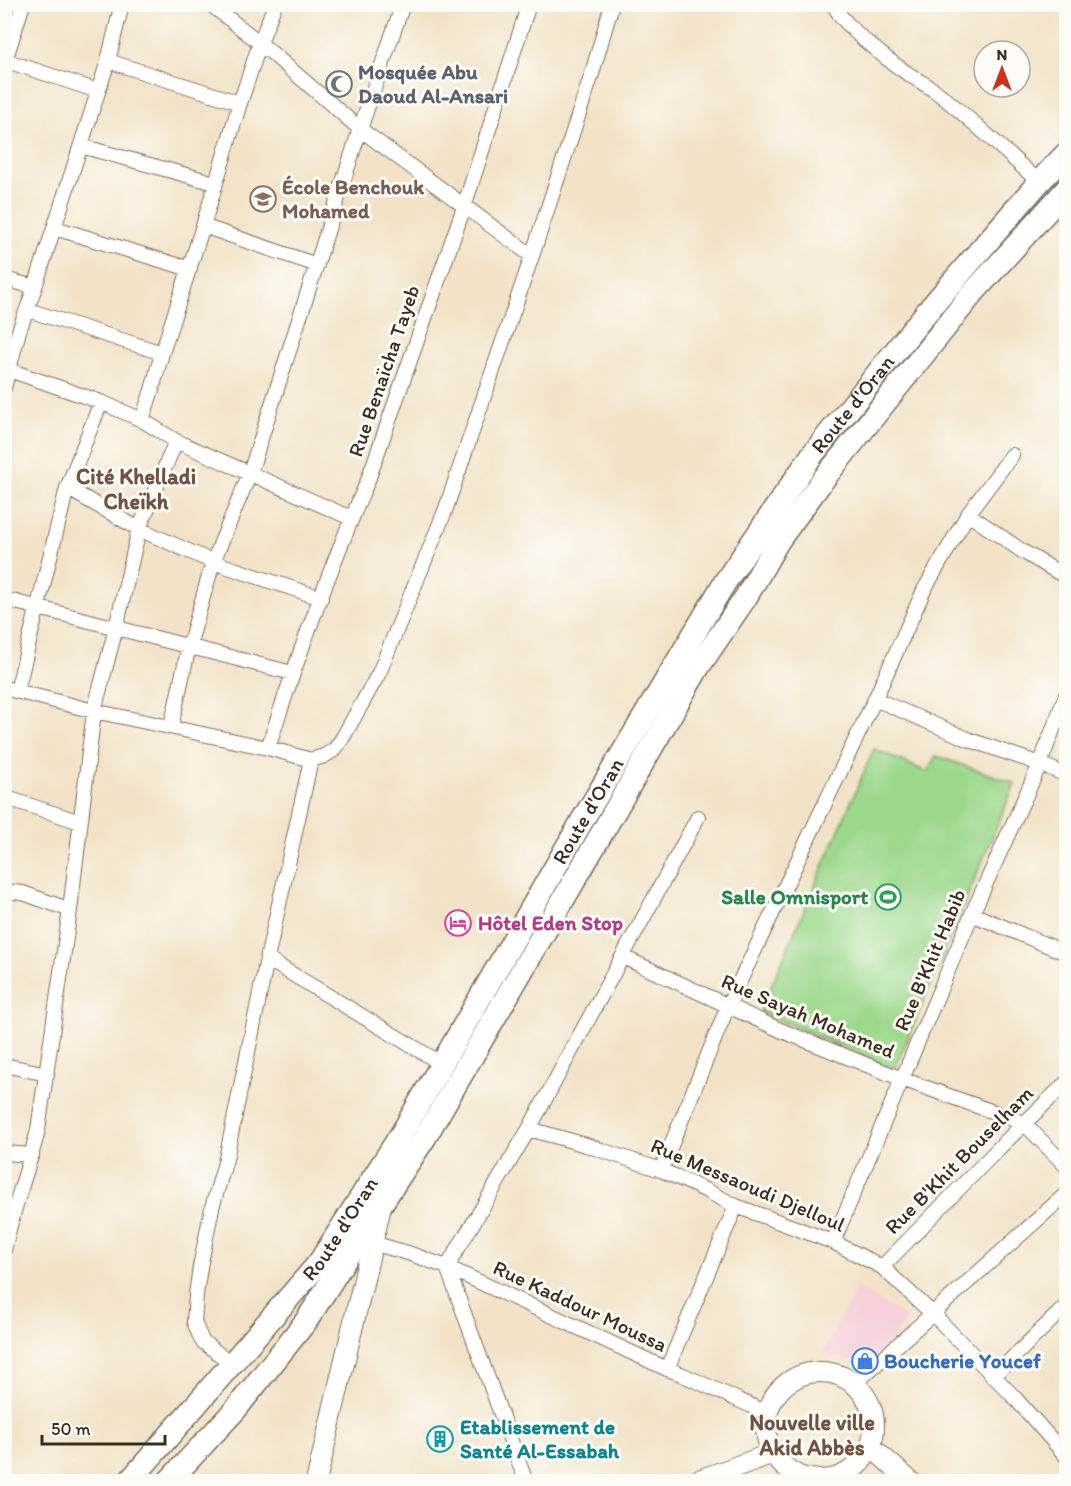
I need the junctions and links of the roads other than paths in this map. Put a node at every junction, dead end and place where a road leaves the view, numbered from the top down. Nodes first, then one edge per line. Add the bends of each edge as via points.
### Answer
1 (23, 4) edge
2 (122, 4) edge
3 (210, 4) edge
4 (275, 4) edge
5 (403, 4) edge
6 (529, 4) edge
7 (612, 4) edge
8 (834, 4) edge
9 (260, 43) junction
10 (108, 60) junction
11 (5, 62) edge
12 (98, 91) junction
13 (240, 103) junction
14 (360, 129) junction
15 (81, 146) junction
16 (1066, 154) edge
17 (1039, 182) junction
18 (215, 183) junction
19 (1066, 190) edge
20 (464, 207) junction
21 (203, 226) junction
22 (55, 228) junction
23 (532, 256) junction
24 (317, 265) junction
25 (190, 269) junction
26 (4, 279) edge
27 (35, 287) junction
28 (28, 310) junction
29 (162, 353) junction
30 (9, 369) junction
31 (4, 388) edge
32 (101, 402) junction
33 (142, 420) junction
34 (176, 441) junction
35 (1012, 455) dead end
36 (250, 473) junction
37 (67, 488) junction
38 (968, 514) junction
39 (351, 518) junction
40 (139, 530) junction
41 (213, 562) junction
42 (1066, 577) edge
43 (321, 598) junction
44 (4, 599) edge
45 (37, 608) junction
46 (116, 628) junction
47 (189, 646) junction
48 (292, 673) junction
49 (11, 689) edge
50 (1066, 695) edge
51 (875, 699) junction
52 (94, 711) junction
53 (171, 727) junction
54 (268, 748) junction
55 (311, 760) junction
56 (1040, 764) junction
57 (1066, 775) edge
58 (4, 797) edge
59 (698, 817) dead end
60 (80, 822) junction
61 (4, 891) edge
62 (70, 910) junction
63 (972, 914) junction
64 (1066, 953) edge
65 (623, 957) junction
66 (267, 959) junction
67 (728, 1005) junction
68 (442, 1064) junction
69 (4, 1065) edge
70 (47, 1074) junction
71 (902, 1079) junction
72 (1066, 1083) edge
73 (1024, 1123) junction
74 (529, 1129) junction
75 (4, 1153) edge
76 (32, 1155) junction
77 (1066, 1166) edge
78 (661, 1170) junction
79 (1066, 1194) edge
80 (382, 1202) junction
81 (736, 1206) junction
82 (833, 1242) junction
83 (372, 1243) junction
84 (4, 1251) edge
85 (447, 1267) junction
86 (882, 1267) junction
87 (1066, 1306) edge
88 (933, 1314) junction
89 (232, 1364) junction
90 (667, 1369) junction
91 (993, 1377) junction
92 (854, 1384) junction
93 (767, 1413) junction
94 (870, 1446) junction
95 (772, 1453) junction
96 (1066, 1456) edge
97 (129, 1482) edge
98 (168, 1482) edge
99 (316, 1482) edge
100 (526, 1482) edge
101 (694, 1482) edge
102 (911, 1482) edge

1 - 11 street
2 - 10 street
3 - 9 street
4 - 9 street
5 - 14 street
6 - 20 street, Rue Benaïcha Tayeb
7 - 23 street
8 - 17 street via 869,43 936,92
9 - 13 street
9 - 14 street
10 - 12 street
10 - 13 street
11 - 12 street
12 - 15 street
13 - 18 street
14 - 20 street
14 - 24 street
15 - 18 street
15 - 22 street
16 - 17 main road, Route d'Oran
17 - 68 main road, Route d'Oran via 812,455 725,582
18 - 21 street
19 - 80 main road, Route d'Oran via 972,294 822,480 778,541 699,666 424,1139
20 - 23 street
20 - 39 street, Rue Benaïcha Tayeb via 368,480
21 - 24 street
21 - 25 street
22 - 25 street
22 - 27 street
23 - 55 street via 445,511 379,673 334,750
24 - 36 street
25 - 29 street
26 - 27 street
27 - 28 street
28 - 29 street
28 - 30 street
29 - 33 street
30 - 31 street
30 - 32 street
32 - 33 street
32 - 37 street
33 - 34 street
34 - 36 street
34 - 40 street
35 - 38 street
36 - 39 street
36 - 41 street
37 - 40 street
37 - 45 street
38 - 42 street
38 - 51 street via 924,590
39 - 43 street, Rue Benaïcha Tayeb
40 - 41 street
40 - 46 street
41 - 43 street
41 - 47 street
43 - 48 street, Rue Benaïcha Tayeb
44 - 45 street
45 - 46 street
45 - 49 street
46 - 47 street
46 - 52 street
47 - 48 street
47 - 53 street
48 - 54 street, Rue Benaïcha Tayeb
49 - 52 street
50 - 56 street, Rue B'Khit Habib
51 - 56 street via 970,740
51 - 67 street
52 - 53 street
52 - 60 street
53 - 54 street
54 - 55 street
55 - 66 street
56 - 57 street
56 - 63 street, Rue B'Khit Habib
58 - 60 street
59 - 65 street
60 - 62 street
61 - 62 street via 23,893
62 - 70 street
63 - 64 street
63 - 71 street, Rue B'Khit Habib
65 - 67 street, Rue Sayah Mohamed
65 - 74 street
66 - 68 street
66 - 89 street via 195,1296 194,1322 202,1341
67 - 71 street, Rue Sayah Mohamed
67 - 78 street
68 - 89 main road, Route d'Oran via 319,1263
69 - 70 street
70 - 76 street
71 - 73 street, Rue Sayah Mohamed
71 - 82 street, Rue B'Khit Habib
72 - 73 street, Rue B'Khit Bouselham
73 - 77 street, Rue Sayah Mohamed
73 - 86 street, Rue B'Khit Bouselham
74 - 78 street, Rue Messaoudi Djelloul
74 - 85 street
75 - 76 street
76 - 84 street
78 - 81 street, Rue Messaoudi Djelloul
79 - 88 street
80 - 83 street
80 - 98 main road, Route d'Oran via 308,1320 236,1409
81 - 82 street, Rue Messaoudi Djelloul
81 - 90 street
82 - 86 street, Rue Messaoudi Djelloul
83 - 85 street, Rue Kaddour Moussa
83 - 99 street
85 - 90 street, Rue Kaddour Moussa
85 - 100 street
86 - 88 street, Rue Messaoudi Djelloul
87 - 91 street
88 - 91 street, Rue Messaoudi Djelloul
88 - 92 street
89 - 97 main road, Route d'Oran
90 - 93 street, Rue Kaddour Moussa
91 - 96 street, Rue Messaoudi Djelloul
92 - 93 street via 824,1372 799,1376 784,1386
92 - 94 street via 873,1415
93 - 95 street via 766,1434
94 - 95 street via 861,1462 834,1479 814,1480 796,1475
94 - 102 street
95 - 101 street

